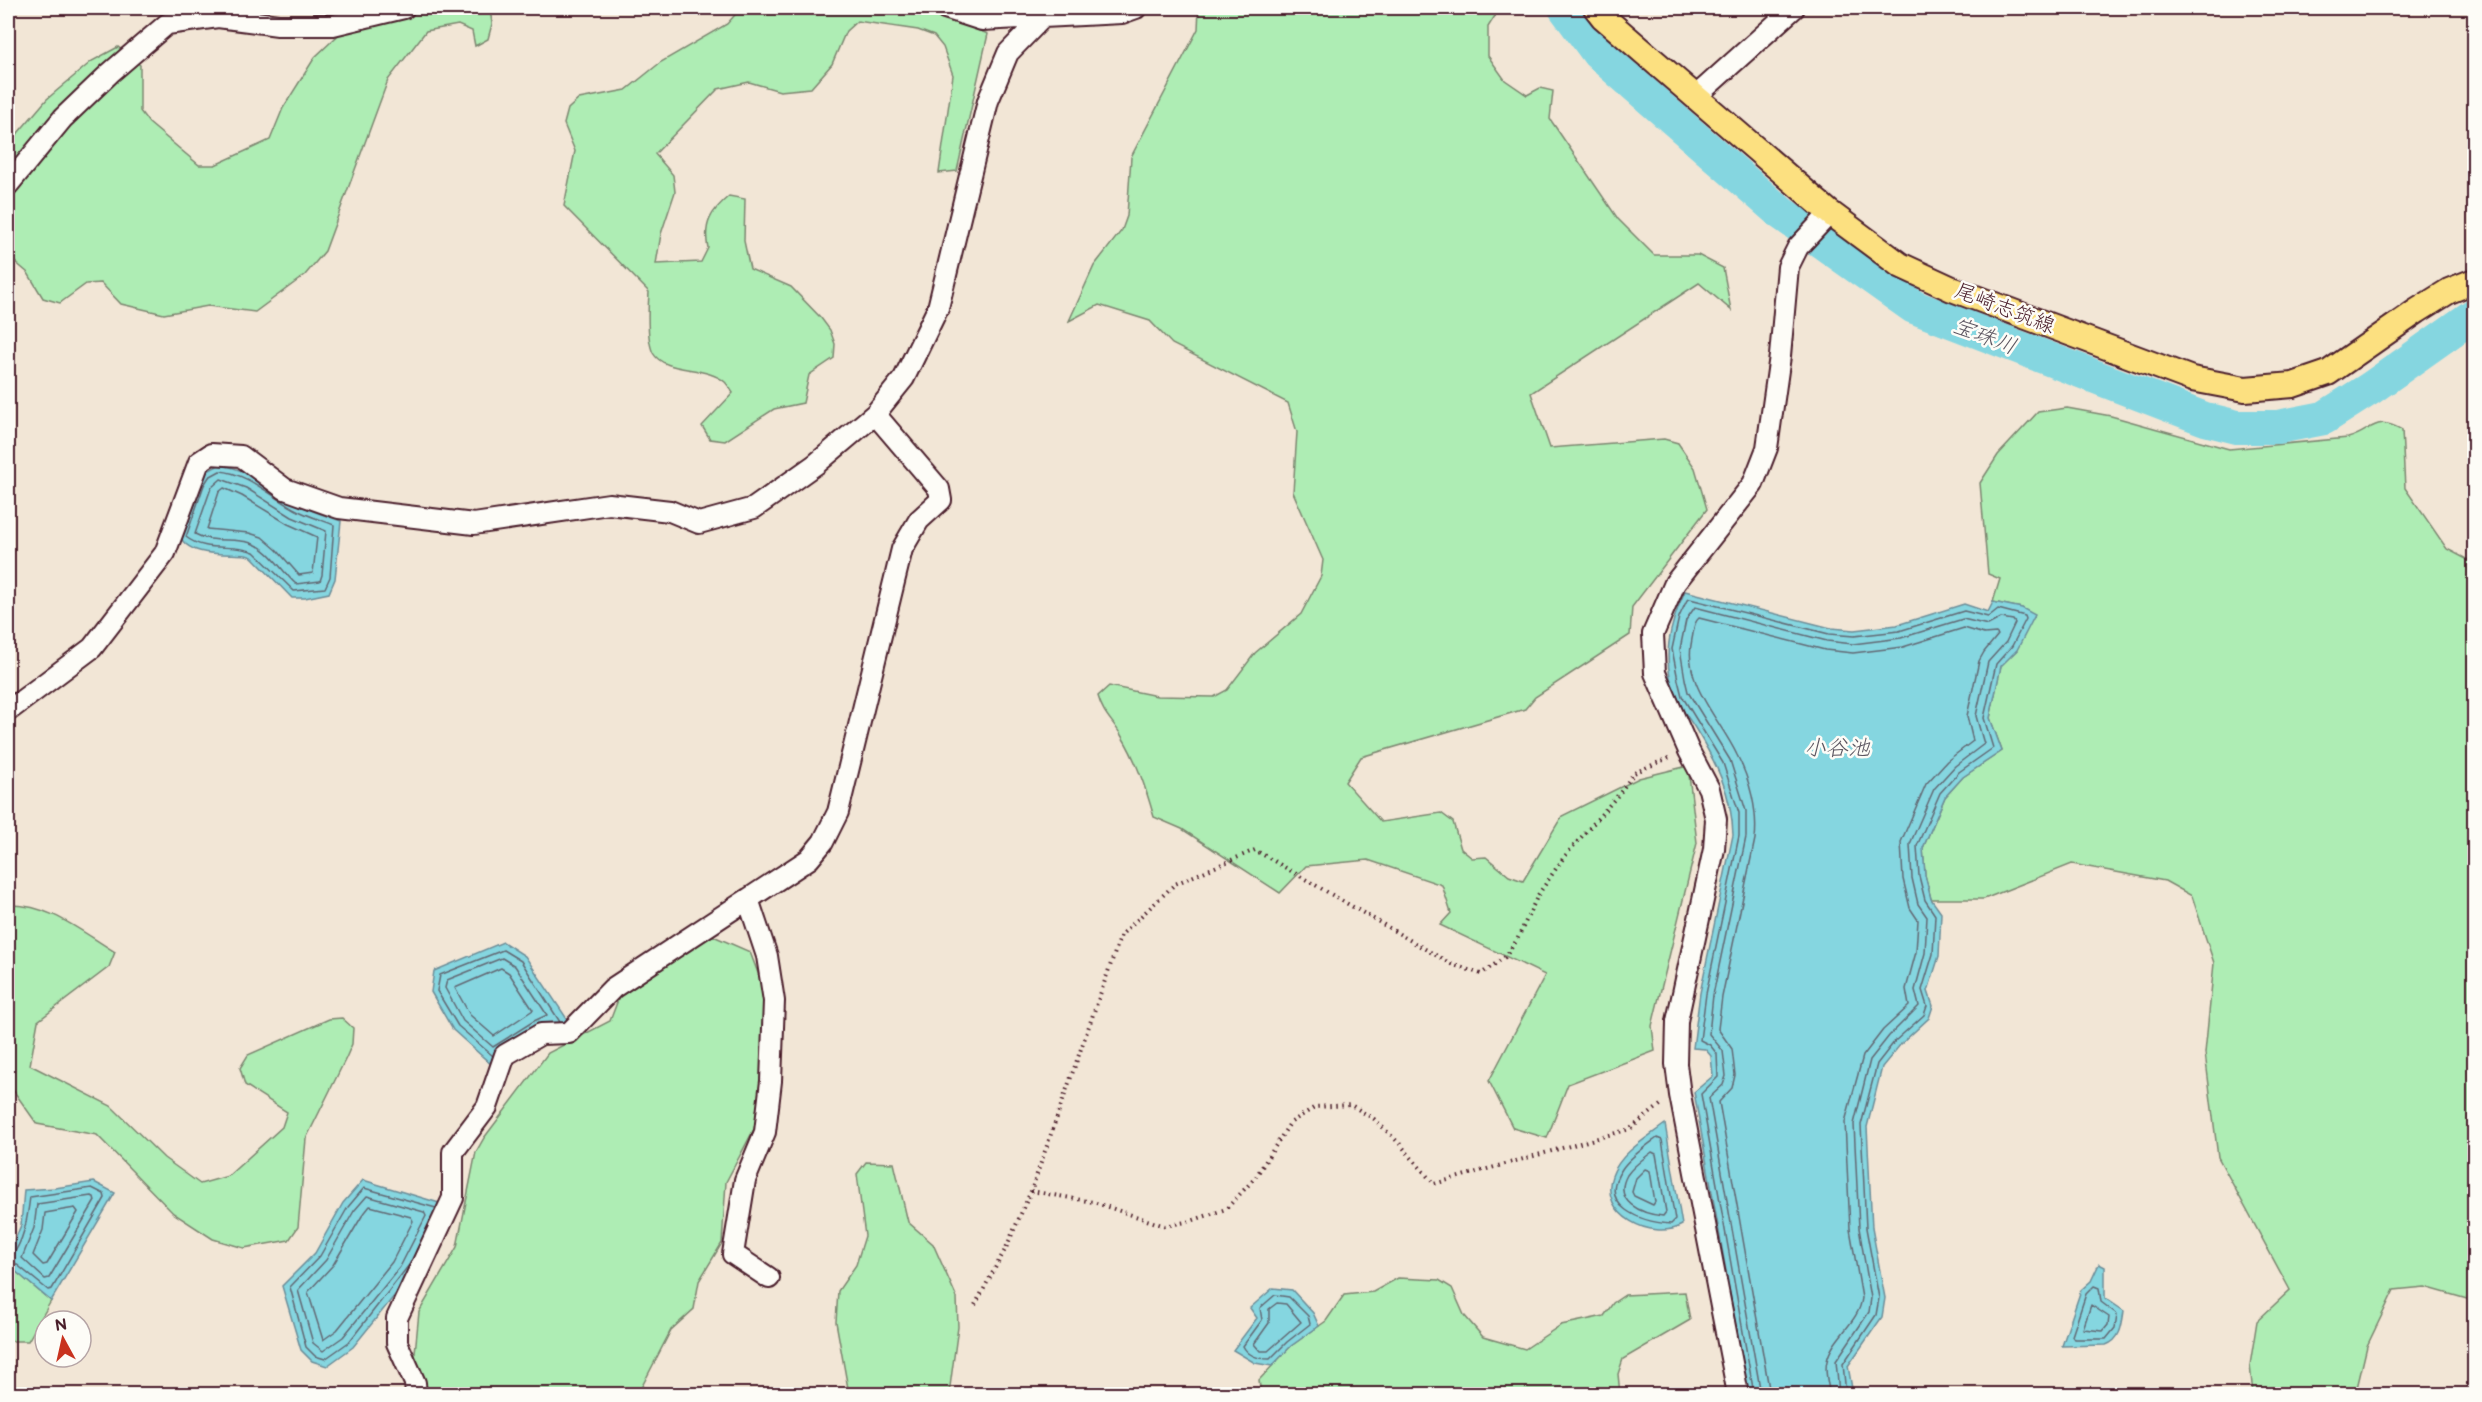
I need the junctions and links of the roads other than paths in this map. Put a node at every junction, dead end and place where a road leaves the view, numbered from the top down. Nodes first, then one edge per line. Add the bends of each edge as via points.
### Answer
1 (404, 8) edge
2 (945, 8) edge
3 (1136, 8) edge
4 (1596, 8) edge
5 (1794, 8) edge
6 (1042, 18) junction
7 (1695, 97) junction
8 (8, 185) edge
9 (1826, 217) junction
10 (2475, 280) edge
11 (875, 414) junction
12 (8, 711) edge
13 (748, 899) junction
14 (769, 1278) dead end
15 (416, 1395) edge
16 (1738, 1395) edge

1 - 8 street via 333,25 278,25 218,17 167,24 63,118
2 - 6 street via 982,20
3 - 6 street via 1122,13
4 - 7 main road, 尾崎志筑線
5 - 7 street
6 - 11 street via 1008,53 988,101 938,308 904,378
7 - 9 main road, 尾崎志筑線
9 - 10 main road, 尾崎志筑線 via 1900,265 1952,289 2192,379 2245,389 2294,385 2328,373 2425,306
9 - 16 street via 1798,247 1788,267 1767,448 1753,484 1675,583 1653,634 1654,673 1709,789 1716,819 1714,849 1677,1021 1676,1064
11 - 12 street via 816,464 754,508 699,523 670,511 609,504 474,524 339,508 285,489 241,456 211,454 199,462 165,553 92,648
11 - 13 street via 939,489 941,500 919,520 902,549 838,812 823,843 809,859
13 - 14 street via 767,956 774,1001 773,1035 765,1132 745,1180 733,1254
13 - 15 street via 613,988 569,1033 541,1034 505,1055 487,1107 453,1152 453,1198 397,1318 397,1343 415,1383

